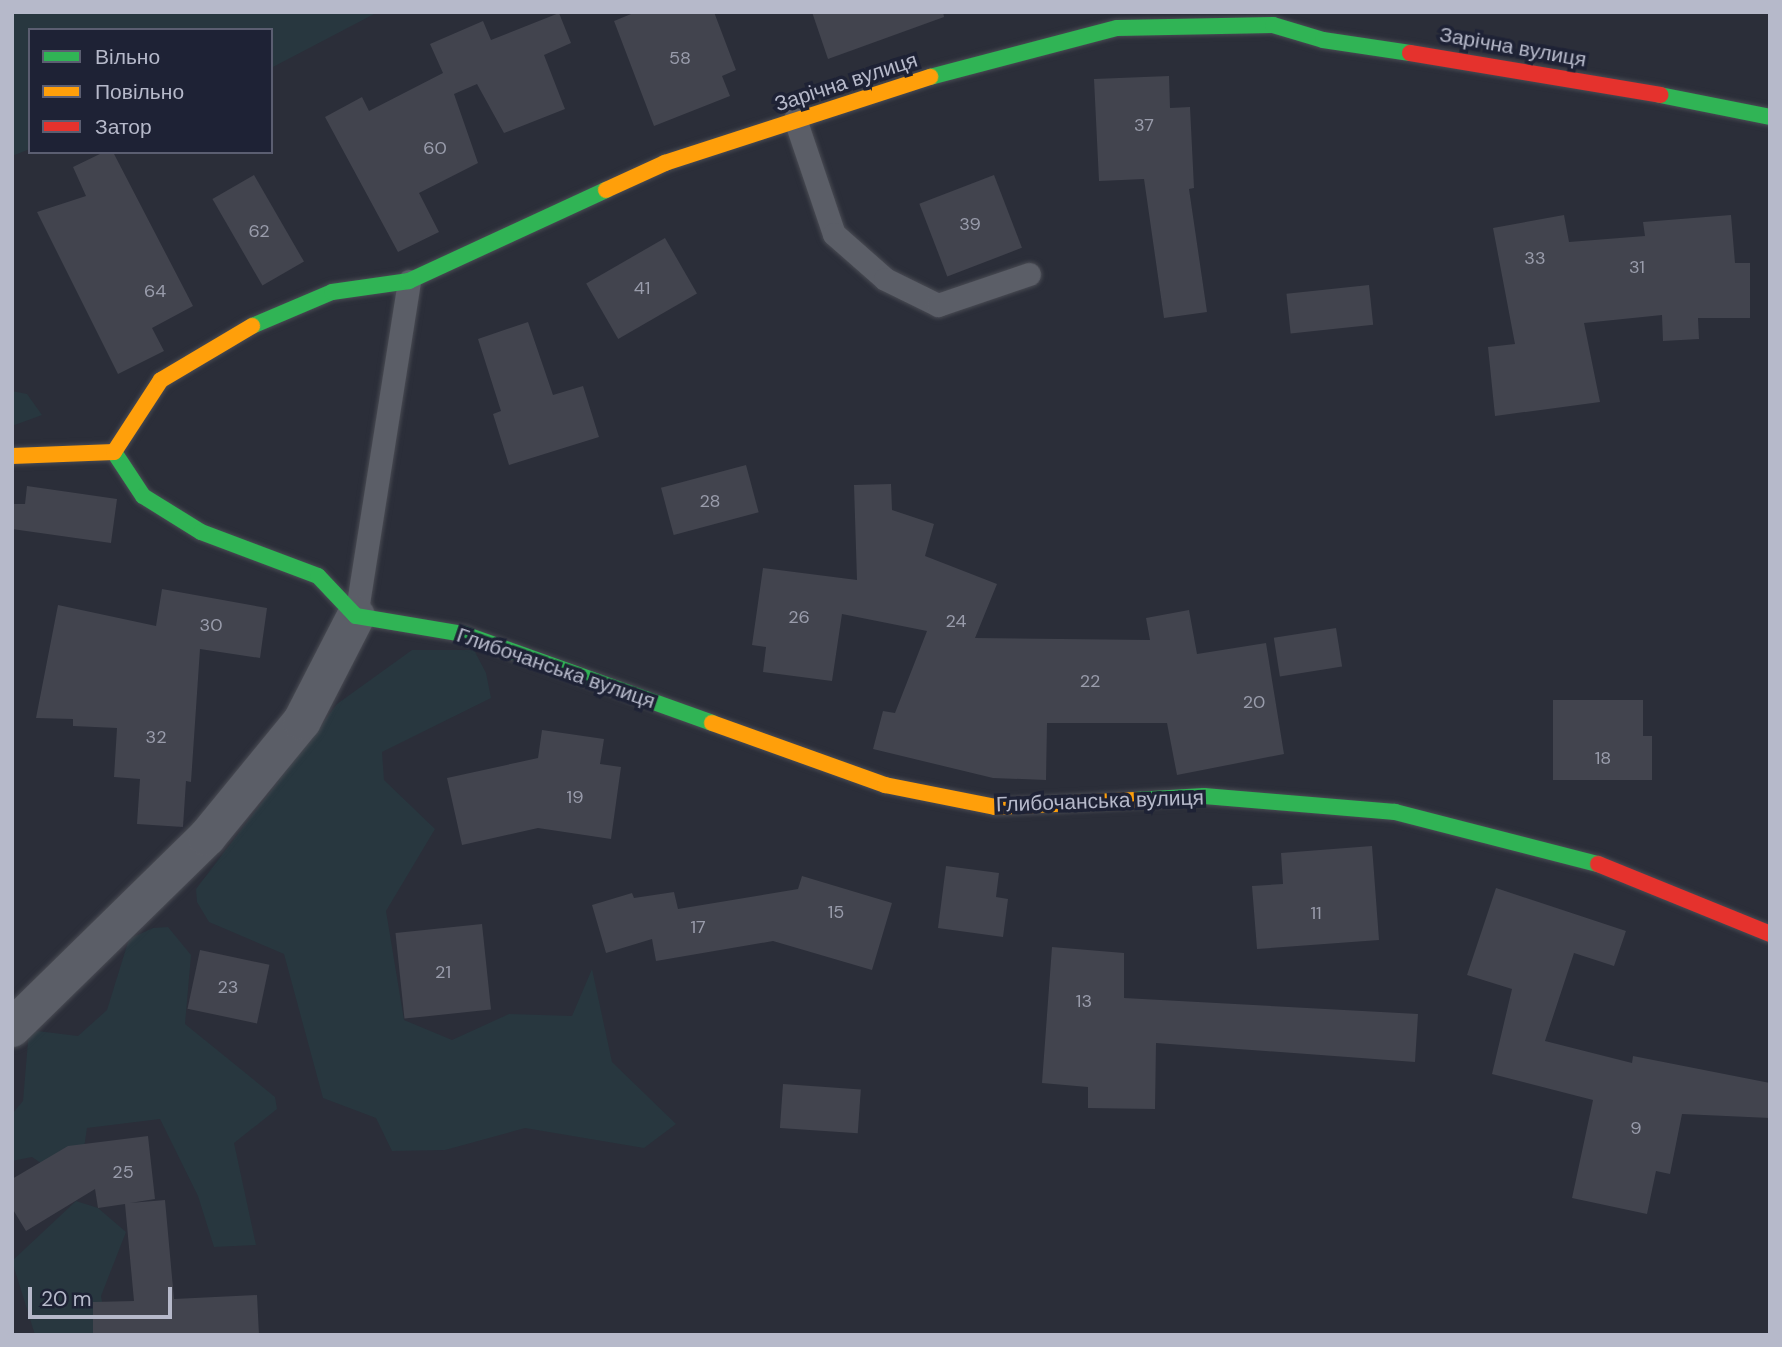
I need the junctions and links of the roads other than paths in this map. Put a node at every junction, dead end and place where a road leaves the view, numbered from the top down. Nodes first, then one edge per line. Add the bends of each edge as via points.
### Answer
1 (1770, 117) edge
2 (795, 120) junction
3 (1029, 274) dead end
4 (409, 281) junction
5 (114, 452) junction
6 (12, 456) edge
7 (356, 616) junction
8 (1770, 934) edge
9 (12, 1028) edge

1 - 2 street, Зарічна вулиця via 1558,74 1323,40 1273,25 1118,28 886,89
2 - 3 lane via 834,234 885,279 938,305
2 - 4 street, Зарічна вулиця via 665,163
4 - 5 street, Зарічна вулиця via 332,292 241,333 161,380
4 - 7 lane
5 - 6 street
5 - 7 street via 143,496 201,532 318,576
7 - 8 street, Глибочанська вулиця via 464,634 885,785 995,807 1204,796 1395,812 1582,857
7 - 9 street via 302,721 208,838

